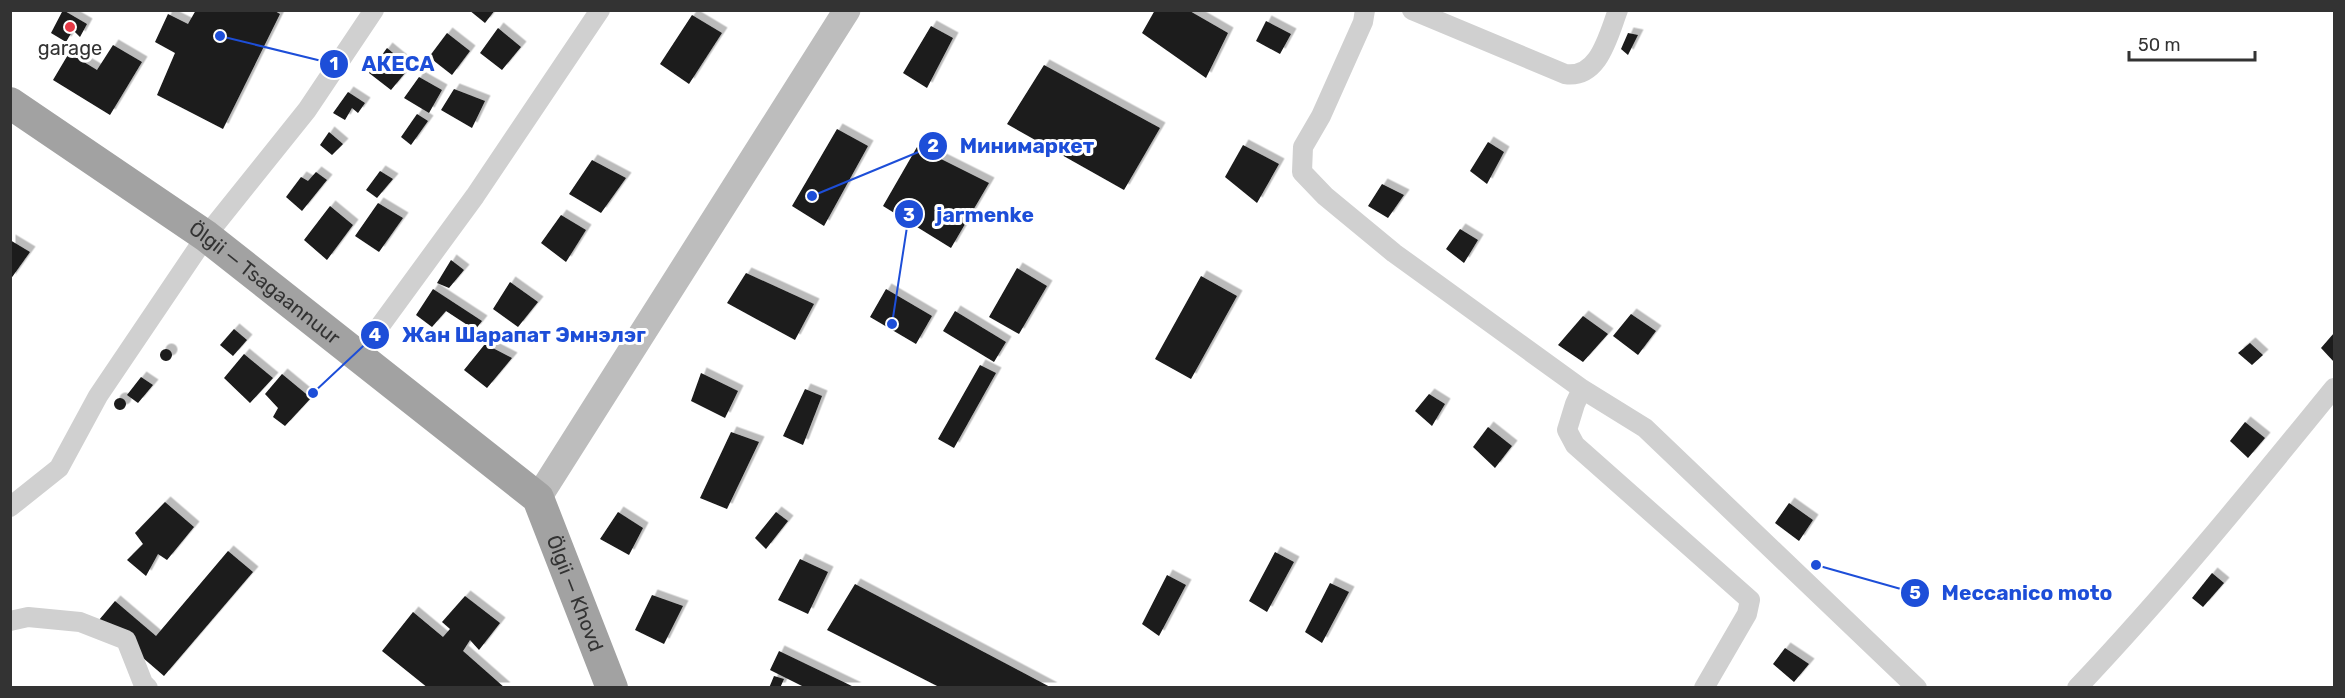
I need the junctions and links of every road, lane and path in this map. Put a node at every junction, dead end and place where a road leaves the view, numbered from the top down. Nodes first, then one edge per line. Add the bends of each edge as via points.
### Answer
1 (374, 10) edge
2 (600, 10) edge
3 (847, 10) edge
4 (1365, 10) edge
5 (1412, 10) edge
6 (1618, 10) edge
7 (10, 103) edge
8 (206, 236) junction
9 (358, 356) junction
10 (2334, 388) edge
11 (1582, 389) junction
12 (538, 498) junction
13 (10, 507) edge
14 (10, 621) edge
15 (146, 687) edge
16 (612, 687) edge
17 (1704, 687) edge
18 (1917, 687) edge
19 (2077, 687) edge

1 - 8 street via 307,110
2 - 9 street via 475,196
3 - 12 main road
4 - 11 street via 1322,117 1303,147 1302,172 1324,196 1395,253
5 - 6 street via 1575,76 1588,71 1599,56
7 - 8 highway, Ölgii — Tsagaannuur
8 - 9 highway, Ölgii — Tsagaannuur
8 - 13 street via 99,396 59,468
9 - 12 highway, Ölgii — Tsagaannuur
10 - 19 street via 2220,526
11 - 17 street via 1567,429 1575,445 1750,600 1747,614
11 - 18 street via 1645,428
12 - 16 highway, Ölgii — Khovd
14 - 15 street via 28,617 80,622 126,640

